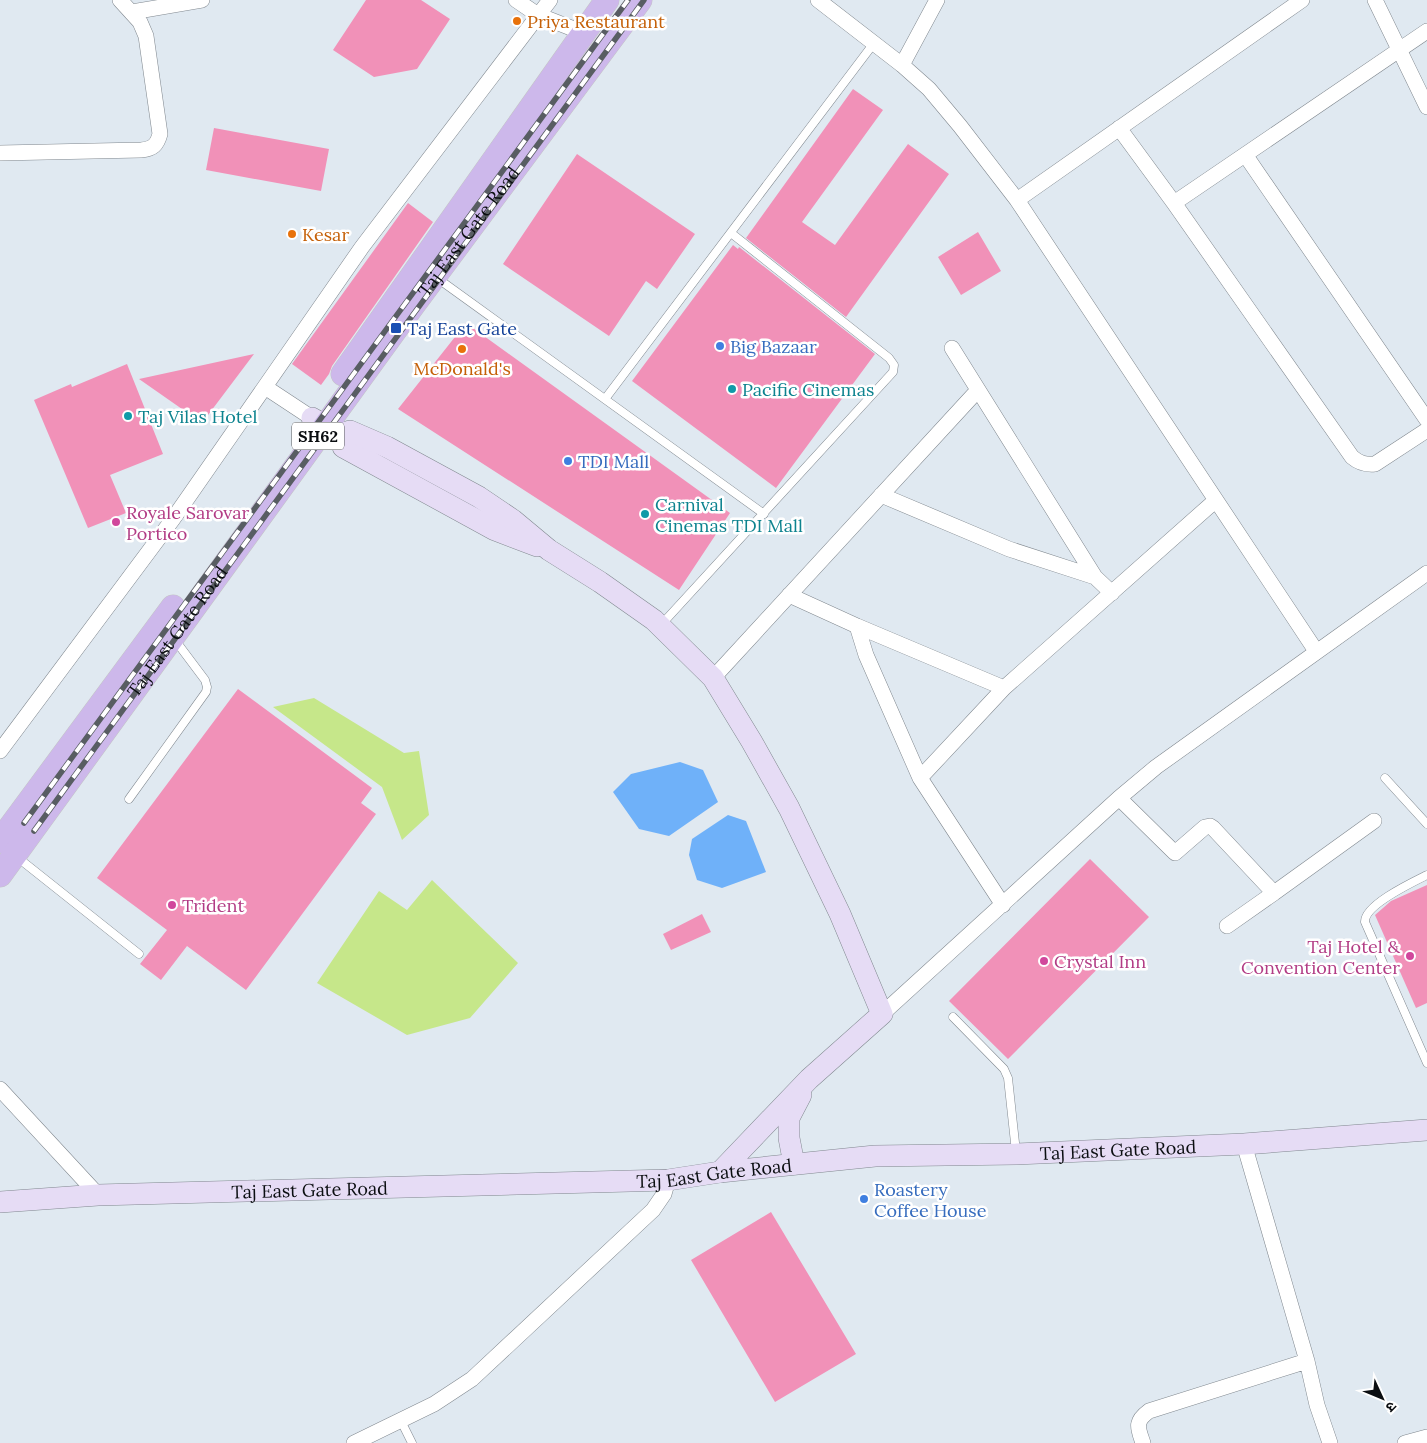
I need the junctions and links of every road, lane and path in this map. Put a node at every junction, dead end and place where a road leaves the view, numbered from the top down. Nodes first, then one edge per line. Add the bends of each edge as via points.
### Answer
1 (120, 0) edge
2 (202, 0) edge
3 (516, 0) edge
4 (550, 0) edge
5 (607, 0) edge
6 (640, 0) edge
7 (818, 0) edge
8 (938, 0) edge
9 (1302, 0) edge
10 (1375, 0) edge
11 (132, 12) junction
12 (538, 15) junction
13 (1427, 30) edge
14 (584, 33) junction
15 (874, 43) junction
16 (1399, 49) junction
17 (902, 65) junction
18 (1427, 107) edge
19 (1119, 128) junction
20 (0, 153) edge
21 (1246, 156) junction
22 (1017, 200) junction
23 (1174, 203) junction
24 (731, 234) junction
25 (434, 276) junction
26 (952, 348) dead end
27 (265, 387) junction
28 (978, 390) junction
29 (605, 399) junction
30 (1427, 420) edge
31 (326, 426) junction
32 (1427, 430) edge
33 (881, 495) junction
34 (1216, 500) junction
35 (764, 514) junction
36 (1427, 573) edge
37 (1095, 577) junction
38 (1112, 593) junction
39 (789, 595) junction
40 (660, 626) junction
41 (857, 626) junction
42 (172, 637) junction
43 (1316, 651) junction
44 (713, 678) junction
45 (1004, 688) junction
46 (0, 751) edge
47 (920, 778) junction
48 (1385, 778) dead end
49 (1119, 798) junction
50 (129, 799) dead end
51 (1374, 821) dead end
52 (1427, 824) edge
53 (8, 848) edge
54 (0, 875) edge
55 (1427, 875) edge
56 (1274, 894) junction
57 (1003, 905) junction
58 (1227, 926) dead end
59 (139, 954) dead end
60 (882, 1014) junction
61 (953, 1017) dead end
62 (1427, 1063) edge
63 (809, 1079) junction
64 (0, 1089) edge
65 (1427, 1130) edge
66 (1244, 1144) junction
67 (1016, 1154) junction
68 (794, 1164) junction
69 (720, 1172) junction
70 (668, 1180) junction
71 (98, 1195) junction
72 (0, 1202) edge
73 (1307, 1361) junction
74 (400, 1421) junction
75 (1427, 1437) edge
76 (354, 1443) edge
77 (412, 1443) edge
78 (1143, 1443) edge
79 (1330, 1443) edge
80 (1405, 1443) edge

1 - 11 street
2 - 11 street
3 - 12 street
4 - 12 street
5 - 14 main road, SH62
6 - 25 main road, Taj East Gate Road / SH62
7 - 15 street
8 - 17 street
9 - 19 street
10 - 16 street
11 - 20 street via 146,36 160,134 158,143 150,150
12 - 14 street
12 - 27 street via 362,248
13 - 16 street
14 - 31 main road, SH62
15 - 17 street
15 - 24 lane
16 - 18 street
16 - 21 street
17 - 22 street via 929,89
19 - 22 street
19 - 23 street
21 - 23 street
21 - 30 street
22 - 34 street
23 - 32 street via 1357,462 1375,464
24 - 29 lane
24 - 35 lane via 894,365 894,372
25 - 29 lane
25 - 31 main road, Taj East Gate Road / SH62
26 - 28 street
27 - 31 street
27 - 46 street via 173,519
28 - 33 street
28 - 37 street
29 - 35 lane
31 - 40 main road via 350,431 387,447 449,480 513,520 549,550
31 - 42 main road, Taj East Gate Road / SH62
31 - 53 main road, SH62
33 - 37 street via 1009,549
33 - 39 street
34 - 38 street
34 - 43 street
35 - 40 lane
36 - 43 street
37 - 38 street
38 - 45 street
39 - 41 street
39 - 44 street
40 - 44 main road
41 - 45 street
41 - 47 street via 866,655
42 - 50 lane via 208,687
42 - 53 main road, Taj East Gate Road / SH62 via 86,754
43 - 49 street via 1156,767
44 - 60 main road via 789,808 840,914
45 - 47 street
47 - 57 street
48 - 52 lane
49 - 56 street via 1175,853 1210,826
49 - 57 street
51 - 56 street
53 - 54 main road, Taj East Gate Road / SH62
53 - 59 lane
55 - 62 lane via 1370,910 1365,922
56 - 58 street
57 - 60 street
60 - 63 main road
61 - 67 lane via 1004,1068 1008,1078
63 - 68 main road via 789,1118
63 - 69 main road
64 - 71 street
65 - 66 main road, Taj East Gate Road
66 - 67 main road, Taj East Gate Road
66 - 73 street
67 - 68 main road, Taj East Gate Road via 875,1156
68 - 69 main road, Taj East Gate Road
69 - 70 main road, Taj East Gate Road
70 - 71 main road, Taj East Gate Road
70 - 74 street via 664,1194 653,1210 472,1379
71 - 72 main road, Taj East Gate Road
73 - 78 street via 1148,1411 1138,1422
73 - 79 street
74 - 76 street
74 - 77 lane
75 - 80 street

